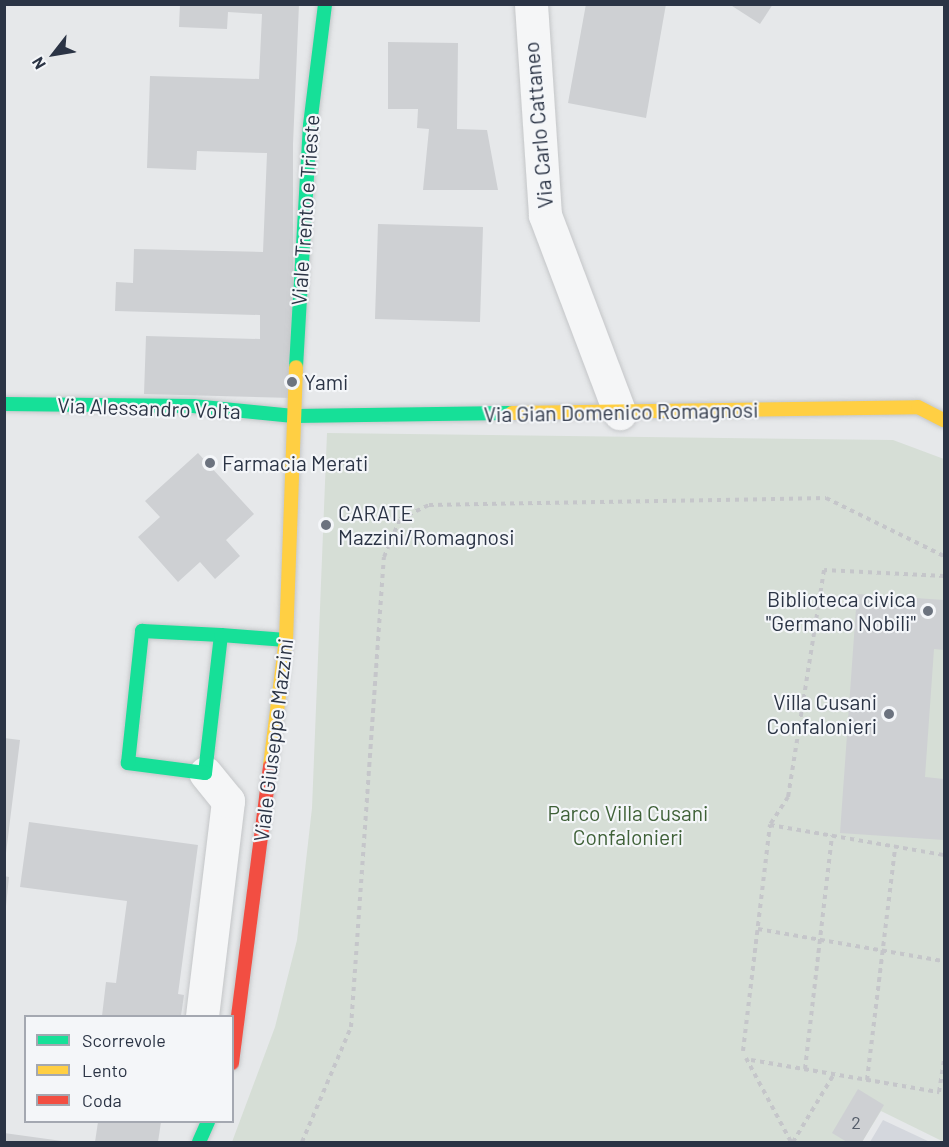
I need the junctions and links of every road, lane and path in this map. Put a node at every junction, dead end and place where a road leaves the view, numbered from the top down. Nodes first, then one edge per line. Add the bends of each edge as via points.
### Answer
1 (325, 4) edge
2 (531, 4) edge
3 (4, 405) edge
4 (620, 413) junction
5 (294, 416) junction
6 (945, 420) edge
7 (945, 556) edge
8 (945, 576) edge
9 (221, 635) junction
10 (286, 640) junction
11 (206, 773) junction
12 (770, 825) junction
13 (832, 836) junction
14 (895, 847) junction
15 (945, 855) edge
16 (758, 929) junction
17 (945, 961) edge
18 (202, 1015) edge
19 (743, 1051) dead end
20 (234, 1054) edge
21 (945, 1059) edge
22 (805, 1069) junction
23 (834, 1074) junction
24 (867, 1080) junction
25 (208, 1123) edge
26 (199, 1143) edge
27 (302, 1143) edge
28 (792, 1143) edge

1 - 5 street, Viale Trento e Trieste via 310,125
2 - 4 street, Via Carlo Cattaneo via 545,215
3 - 5 street, Via Alessandro Volta via 193,406
4 - 5 street, Via Gian Domenico Romagnosi
4 - 6 street, Via Gian Domenico Romagnosi via 918,407
5 - 10 street, Viale Giuseppe Mazzini
7 - 27 path via 826,498 429,505 400,519 384,557 351,1027
8 - 12 path via 824,570 788,797
9 - 10 street
9 - 11 street
9 - 11 street via 142,631 128,763
10 - 20 street, Viale Giuseppe Mazzini
11 - 18 street via 228,801
12 - 13 path
12 - 16 path
13 - 14 path
13 - 22 path
14 - 15 path
14 - 24 path
16 - 17 path
16 - 19 path
21 - 24 path via 939,1092
22 - 23 path
22 - 28 path via 749,1059
23 - 24 path
23 - 28 path
25 - 26 street

